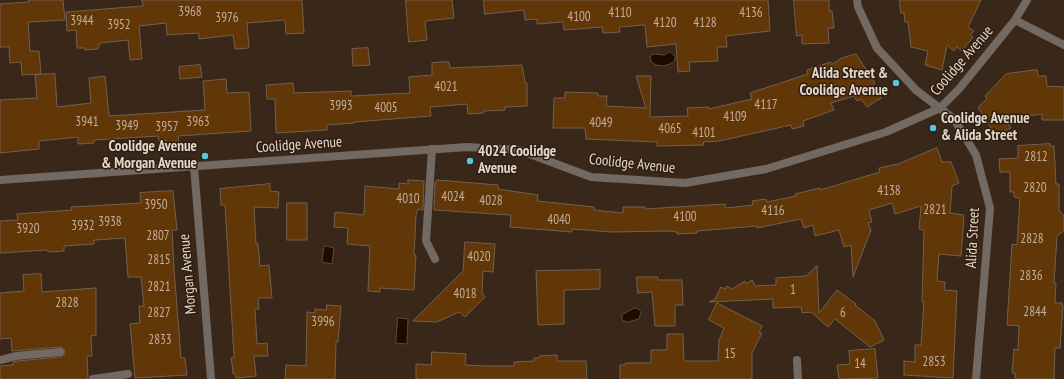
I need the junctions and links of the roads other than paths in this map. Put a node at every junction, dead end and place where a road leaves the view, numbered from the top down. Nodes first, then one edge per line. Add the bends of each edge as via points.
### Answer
1 (857, 0) edge
2 (1028, 0) edge
3 (1015, 20) junction
4 (1064, 45) edge
5 (940, 108) junction
6 (432, 149) junction
7 (194, 166) junction
8 (0, 180) edge
9 (435, 259) dead end
10 (60, 352) dead end
11 (0, 360) edge
12 (797, 360) dead end
13 (128, 374) dead end
14 (93, 379) edge
15 (211, 379) edge
16 (798, 379) edge
17 (976, 379) edge

1 - 5 street, Alida Street via 877,48 916,90
2 - 3 street, Coolidge Avenue
3 - 4 street
3 - 5 street, Coolidge Avenue via 959,89
5 - 6 street, Coolidge Avenue via 886,132 766,169 685,183 591,177 519,150 467,147
5 - 17 street, Alida Street via 954,119 976,155 990,208
6 - 7 street, Coolidge Avenue
6 - 9 street via 426,241
7 - 8 street, Coolidge Avenue
7 - 15 street, Morgan Avenue
10 - 11 street
12 - 16 street
13 - 14 street

